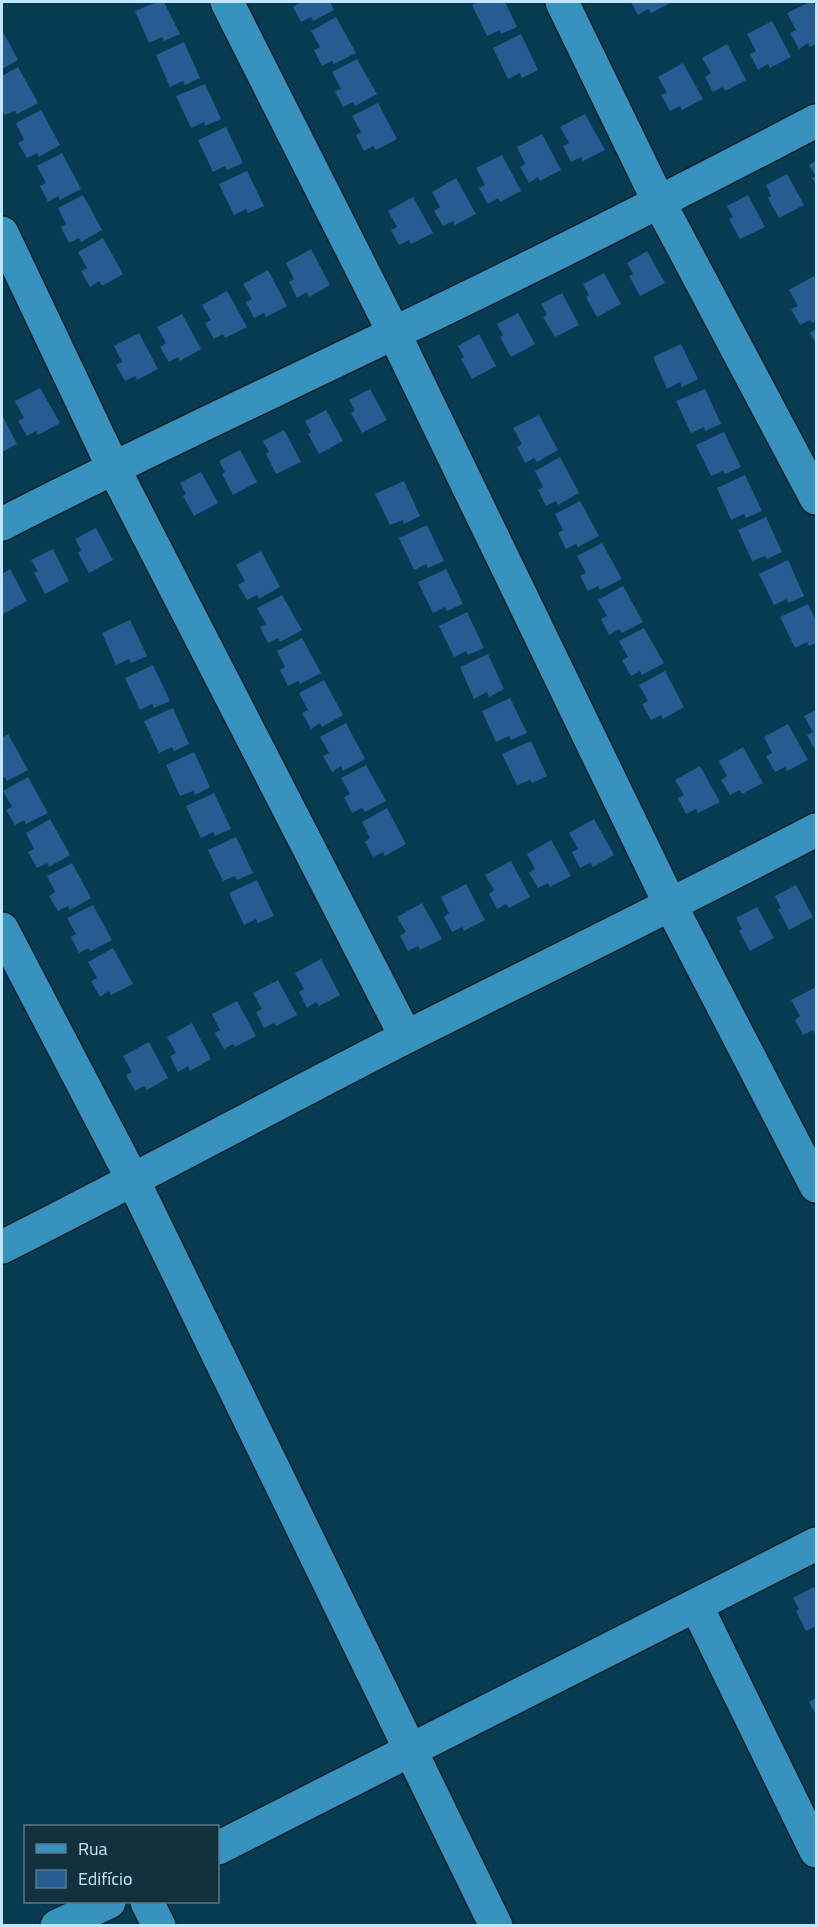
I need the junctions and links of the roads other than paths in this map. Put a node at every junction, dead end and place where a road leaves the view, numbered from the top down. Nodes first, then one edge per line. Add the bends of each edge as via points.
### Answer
1 (227, 2) edge
2 (562, 2) edge
3 (816, 121) edge
4 (659, 202) junction
5 (2, 232) edge
6 (394, 333) junction
7 (113, 467) junction
8 (816, 498) edge
9 (2, 524) edge
10 (816, 830) edge
11 (671, 906) junction
12 (2, 929) edge
13 (406, 1038) junction
14 (133, 1180) junction
15 (816, 1186) edge
16 (2, 1247) edge
17 (816, 1544) edge
18 (696, 1605) junction
19 (409, 1750) junction
20 (219, 1847) edge
21 (816, 1851) edge
22 (107, 1903) edge
23 (148, 1903) edge
24 (57, 1926) edge
25 (159, 1926) edge
26 (496, 1926) edge

1 - 6 street
2 - 4 street
3 - 4 street
4 - 6 street
4 - 8 street
5 - 7 street
6 - 7 street
6 - 11 street
7 - 9 street
7 - 13 street
10 - 11 street
11 - 13 street
11 - 15 street
12 - 14 street
13 - 14 street
14 - 16 street
14 - 19 street
17 - 18 street
18 - 19 street
18 - 21 street
19 - 20 street
19 - 26 street
22 - 24 street
23 - 25 street

